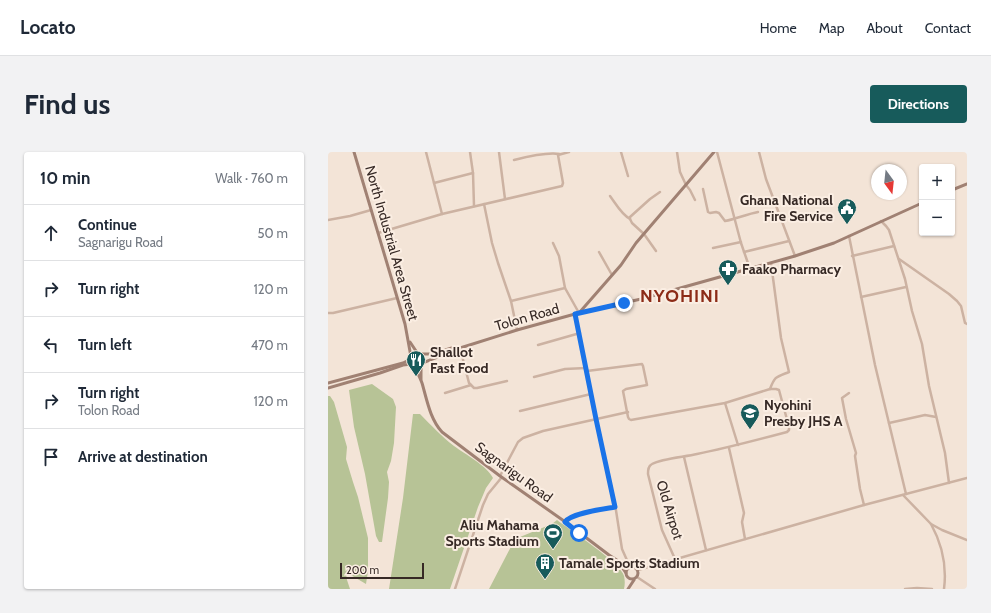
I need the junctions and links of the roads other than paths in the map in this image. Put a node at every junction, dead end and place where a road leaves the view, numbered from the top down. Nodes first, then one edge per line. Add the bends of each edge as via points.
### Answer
1 (354, 152) edge
2 (426, 152) edge
3 (470, 152) edge
4 (499, 152) edge
5 (569, 152) edge
6 (621, 152) edge
7 (677, 152) edge
8 (716, 152) edge
9 (759, 152) edge
10 (559, 154) junction
11 (514, 160) dead end
12 (473, 173) junction
13 (628, 176) dead end
14 (434, 183) junction
15 (967, 184) edge
16 (686, 185) junction
17 (703, 189) dead end
18 (955, 189) edge
19 (660, 192) dead end
20 (610, 196) dead end
21 (505, 199) junction
22 (695, 200) dead end
23 (484, 204) junction
24 (919, 204) edge
25 (474, 206) junction
26 (371, 210) junction
27 (758, 212) dead end
28 (442, 214) junction
29 (630, 219) junction
30 (735, 219) junction
31 (328, 220) edge
32 (881, 221) junction
33 (377, 233) junction
34 (644, 234) junction
35 (849, 236) junction
36 (789, 241) junction
37 (741, 242) junction
38 (553, 243) dead end
39 (894, 246) junction
40 (713, 248) dead end
41 (656, 251) dead end
42 (599, 252) dead end
43 (744, 252) junction
44 (795, 256) junction
45 (852, 256) junction
46 (898, 259) junction
47 (772, 263) junction
48 (750, 269) junction
49 (612, 275) junction
50 (906, 287) junction
51 (565, 288) junction
52 (861, 297) junction
53 (396, 298) junction
54 (511, 301) junction
55 (328, 312) edge
56 (577, 314) junction
57 (967, 324) edge
58 (517, 330) junction
59 (580, 333) junction
60 (408, 341) junction
61 (538, 345) dead end
62 (460, 348) junction
63 (419, 354) junction
64 (411, 358) junction
65 (422, 364) junction
66 (413, 365) junction
67 (586, 370) junction
68 (534, 377) dead end
69 (421, 381) junction
70 (507, 381) dead end
71 (328, 383) edge
72 (471, 385) junction
73 (328, 388) edge
74 (770, 389) junction
75 (445, 393) dead end
76 (849, 393) dead end
77 (591, 394) junction
78 (725, 403) junction
79 (520, 411) dead end
80 (628, 412) junction
81 (936, 416) junction
82 (596, 419) junction
83 (889, 424) junction
84 (738, 445) junction
85 (729, 448) junction
86 (684, 457) junction
87 (501, 476) junction
88 (967, 478) edge
89 (948, 483) junction
90 (905, 495) junction
91 (864, 505) junction
92 (615, 507) junction
93 (565, 522) junction
94 (931, 524) junction
95 (942, 530) junction
96 (936, 535) junction
97 (745, 539) junction
98 (967, 540) edge
99 (706, 550) junction
100 (675, 559) junction
101 (618, 562) junction
102 (630, 568) junction
103 (638, 570) junction
104 (626, 573) junction
105 (637, 577) junction
106 (627, 578) junction
107 (634, 580) junction
108 (628, 588) edge
109 (455, 589) edge
110 (655, 589) edge
111 (905, 589) edge
112 (932, 589) edge
113 (944, 589) edge

1 - 26 main road, North Industrial Area Street
2 - 14 street
3 - 12 street
4 - 21 street
5 - 10 street
6 - 13 street
7 - 16 street via 680,172
8 - 16 main road
8 - 30 street
9 - 36 street
10 - 11 street
10 - 21 street via 563,185
12 - 14 street
12 - 25 street
14 - 28 street
15 - 18 main road
16 - 22 street
16 - 34 main road
17 - 30 street via 710,214 719,213 725,221
19 - 29 street via 650,198 630,216
20 - 29 street
21 - 23 street
23 - 25 street
23 - 54 street via 496,256
24 - 32 main road, Tolon Road
25 - 28 street
26 - 31 street
26 - 33 main road, North Industrial Area Street
27 - 30 street
28 - 33 street
29 - 34 street
30 - 37 street
32 - 35 main road, Tolon Road
32 - 39 street via 888,229
33 - 53 main road, North Industrial Area Street
34 - 41 street
34 - 49 main road
35 - 44 main road, Tolon Road
35 - 45 street
36 - 43 street
36 - 44 street
37 - 40 street
37 - 43 street
38 - 51 street via 559,256
39 - 45 street
39 - 46 street
42 - 49 street
43 - 48 street
44 - 47 main road, Tolon Road
45 - 52 street
46 - 50 street
46 - 57 street via 958,301
47 - 48 main road, Tolon Road
47 - 74 street via 781,338 789,372 775,377
48 - 56 main road, Tolon Road
49 - 56 main road
50 - 52 street
50 - 81 street via 922,344
51 - 54 street
51 - 56 street
52 - 83 street
53 - 55 street
53 - 60 main road, North Industrial Area Street
54 - 58 street
56 - 58 main road, Tolon Road
56 - 59 street
58 - 62 main road, Tolon Road
59 - 61 street
59 - 67 street
60 - 63 main road, North Industrial Area Street
60 - 64 main road, North Industrial Area Street
62 - 63 main road
62 - 65 main road
62 - 72 street
63 - 64 main road via 414,354
63 - 65 main road via 423,358
64 - 66 main road
64 - 71 main road
65 - 66 main road
65 - 69 main road, Sagnarigu Road
66 - 69 main road, Sagnarigu Road
66 - 73 main road
67 - 68 street via 565,369
67 - 77 street
67 - 80 street via 642,364 647,385 623,391
69 - 87 main road, Sagnarigu Road via 432,418 442,432
70 - 72 street via 477,388
72 - 75 street
74 - 78 street
74 - 84 street via 779,390 789,430
76 - 91 street via 842,398 842,402 856,453
77 - 79 street
77 - 82 street
78 - 80 street via 631,420
78 - 84 street
80 - 82 street
81 - 83 street via 925,415
81 - 89 street
82 - 87 street via 523,438 518,442
82 - 92 street
83 - 90 street
84 - 85 street
85 - 86 street
85 - 97 street via 744,513 742,530
86 - 99 street
86 - 100 street, Old Airpot via 652,464 648,470 662,530
87 - 93 main road, Sagnarigu Road
87 - 109 street via 483,504
88 - 89 street
89 - 90 street
90 - 91 street
90 - 94 street
91 - 97 street
92 - 93 street via 575,516
92 - 102 street via 622,549
93 - 101 main road, Sagnarigu Road
94 - 95 street
94 - 96 street
95 - 96 street
95 - 98 street
96 - 113 street via 944,563
97 - 99 street
99 - 100 street
100 - 103 street
101 - 102 main road, Sagnarigu Road
101 - 104 main road, Sagnarigu Road
102 - 103 main road
102 - 104 main road
103 - 105 main road
104 - 106 main road
105 - 107 main road
105 - 110 street
106 - 107 main road
106 - 108 main road
107 - 108 main road
111 - 112 street

